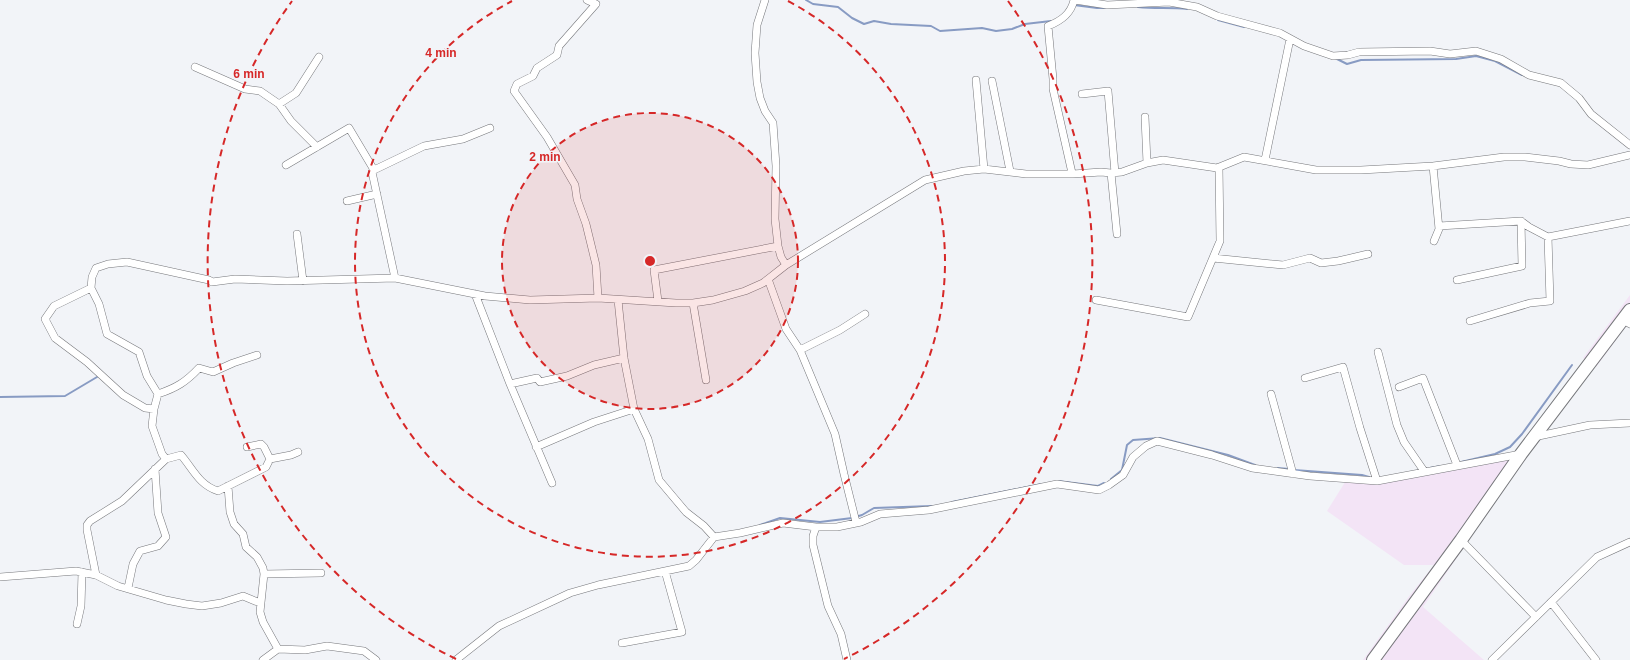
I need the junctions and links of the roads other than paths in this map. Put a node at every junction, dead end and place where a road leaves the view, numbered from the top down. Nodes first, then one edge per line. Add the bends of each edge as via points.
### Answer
1 (587, 0) edge
2 (765, 0) edge
3 (1074, 0) edge
4 (1130, 2) edge
5 (1290, 39) junction
6 (319, 57) dead end
7 (195, 67) dead end
8 (976, 80) dead end
9 (992, 81) dead end
10 (1082, 94) dead end
11 (279, 104) junction
12 (1145, 116) dead end
13 (490, 128) dead end
14 (1630, 145) edge
15 (317, 147) junction
16 (1630, 155) edge
17 (1265, 160) junction
18 (1147, 163) junction
19 (286, 165) dead end
20 (1433, 166) junction
21 (1219, 167) junction
22 (984, 169) junction
23 (374, 170) junction
24 (1010, 171) junction
25 (1072, 173) junction
26 (1113, 173) junction
27 (377, 194) junction
28 (347, 201) dead end
29 (1521, 221) junction
30 (1630, 221) edge
31 (1439, 226) junction
32 (297, 234) dead end
33 (1117, 234) dead end
34 (1548, 237) junction
35 (1434, 241) dead end
36 (778, 246) junction
37 (1368, 254) dead end
38 (1213, 258) junction
39 (786, 265) junction
40 (395, 278) junction
41 (768, 279) junction
42 (1457, 280) dead end
43 (303, 281) junction
44 (91, 288) junction
45 (475, 294) junction
46 (598, 298) junction
47 (618, 300) junction
48 (1096, 300) dead end
49 (658, 301) junction
50 (693, 303) junction
51 (1630, 310) edge
52 (865, 314) dead end
53 (1470, 321) dead end
54 (1626, 322) edge
55 (800, 350) junction
56 (1378, 352) dead end
57 (257, 355) dead end
58 (624, 358) junction
59 (1305, 378) dead end
60 (706, 380) dead end
61 (510, 384) junction
62 (1399, 387) dead end
63 (158, 394) junction
64 (1271, 394) dead end
65 (634, 408) junction
66 (154, 409) junction
67 (1630, 423) edge
68 (1534, 437) junction
69 (536, 447) junction
70 (247, 448) dead end
71 (298, 452) dead end
72 (1521, 454) junction
73 (166, 459) junction
74 (270, 459) junction
75 (1457, 465) junction
76 (155, 469) junction
77 (1424, 471) junction
78 (1294, 474) junction
79 (1377, 481) junction
80 (552, 483) dead end
81 (228, 486) junction
82 (856, 522) junction
83 (816, 527) junction
84 (714, 537) junction
85 (1461, 540) junction
86 (1630, 542) edge
87 (666, 571) junction
88 (82, 572) junction
89 (321, 573) dead end
90 (264, 574) junction
91 (96, 575) junction
92 (0, 577) edge
93 (128, 588) junction
94 (1551, 602) junction
95 (260, 603) junction
96 (1536, 617) junction
97 (77, 624) dead end
98 (622, 643) dead end
99 (278, 649) junction
100 (263, 660) edge
101 (376, 660) edge
102 (456, 660) edge
103 (848, 660) edge
104 (1373, 660) edge
105 (1492, 660) edge
106 (1596, 660) edge

1 - 46 street via 596,4 559,46 557,55 537,68 533,76 517,84 514,91 547,137 575,185 596,265
2 - 36 street via 757,25 755,53 760,98 773,123
3 - 4 street via 1107,6
3 - 25 street via 1073,6 1062,20 1048,26 1053,89
4 - 5 street via 1169,2 1196,6 1217,16 1280,33
5 - 14 street via 1333,56 1359,52 1430,51 1450,54 1476,51 1501,60 1529,75 1561,83 1579,98 1591,114
5 - 17 street
6 - 11 street via 296,93
7 - 11 street via 245,89 260,91
8 - 22 street
9 - 24 street
10 - 26 street via 1108,91
11 - 15 street via 291,121
12 - 18 street
13 - 23 street via 463,139 424,146
15 - 19 street
15 - 23 street via 349,128
16 - 20 street via 1588,165 1504,157
17 - 20 street via 1316,170
17 - 21 street via 1244,157
18 - 21 street via 1163,160
18 - 26 street
20 - 31 street
21 - 38 street via 1220,241
22 - 24 street
22 - 39 street via 925,180
23 - 27 street via 372,172
24 - 25 street via 1026,174
25 - 26 street
26 - 33 street
27 - 28 street
27 - 40 street
29 - 31 street
29 - 34 street
29 - 42 street via 1522,266
30 - 34 street
31 - 35 street
32 - 43 street
34 - 53 street via 1550,301 1530,303
36 - 39 street
36 - 49 street via 654,270
37 - 38 street via 1321,263 1310,258 1283,265
38 - 48 street via 1188,317
39 - 41 street
40 - 43 street
40 - 45 street
41 - 50 street via 745,291
41 - 55 street via 786,329
43 - 44 street via 235,278 212,282 157,267 127,262 96,268
44 - 63 street via 99,304 107,334 139,352 147,376
44 - 66 street via 54,306 45,318 48,325 55,338 87,362 123,396 145,408
45 - 46 street via 530,300
45 - 61 street
46 - 47 street
47 - 49 street
47 - 58 street
49 - 50 street
50 - 60 street
51 - 54 highway
52 - 55 street
54 - 68 highway
55 - 82 street via 835,434
56 - 77 street via 1397,425 1404,442
57 - 63 street via 233,362 213,372 199,368 175,388
58 - 61 street via 594,365 567,376 540,382 537,378
58 - 65 street
59 - 79 street via 1343,367
61 - 69 street
62 - 75 street via 1423,378
63 - 66 street
64 - 78 street
65 - 69 street
65 - 84 street via 648,439 659,480 686,512
66 - 73 street via 152,426
67 - 68 street via 1590,425
68 - 72 highway
69 - 80 street
70 - 74 street via 261,444
71 - 74 street
72 - 75 street
72 - 85 highway
73 - 76 street
73 - 81 street via 181,455 201,483 218,491
74 - 81 street via 266,467
75 - 77 street
76 - 91 street via 122,501 87,525
76 - 93 street via 158,513 166,537 158,546 140,552 133,564
77 - 79 street
78 - 79 street
78 - 82 street via 1252,468 1157,441 1133,457 1123,475 1099,490 1057,484 929,510 880,514
81 - 90 street via 230,512 234,524 243,534 246,547 257,558
82 - 83 street via 837,527
83 - 84 street via 783,523
83 - 103 street via 814,545 828,606
84 - 87 street via 689,566
85 - 96 street
85 - 104 highway
86 - 94 street via 1597,557
87 - 98 street via 682,632
87 - 102 street via 598,585 550,602 499,626
88 - 91 street
88 - 92 street via 76,570
88 - 97 street via 81,606
89 - 90 street
90 - 95 street
91 - 93 street
93 - 95 street via 166,600 202,606 243,596
94 - 96 street
94 - 106 street
95 - 99 street via 263,622
96 - 105 street
99 - 100 street
99 - 101 street via 305,650 327,646 345,648 364,651

